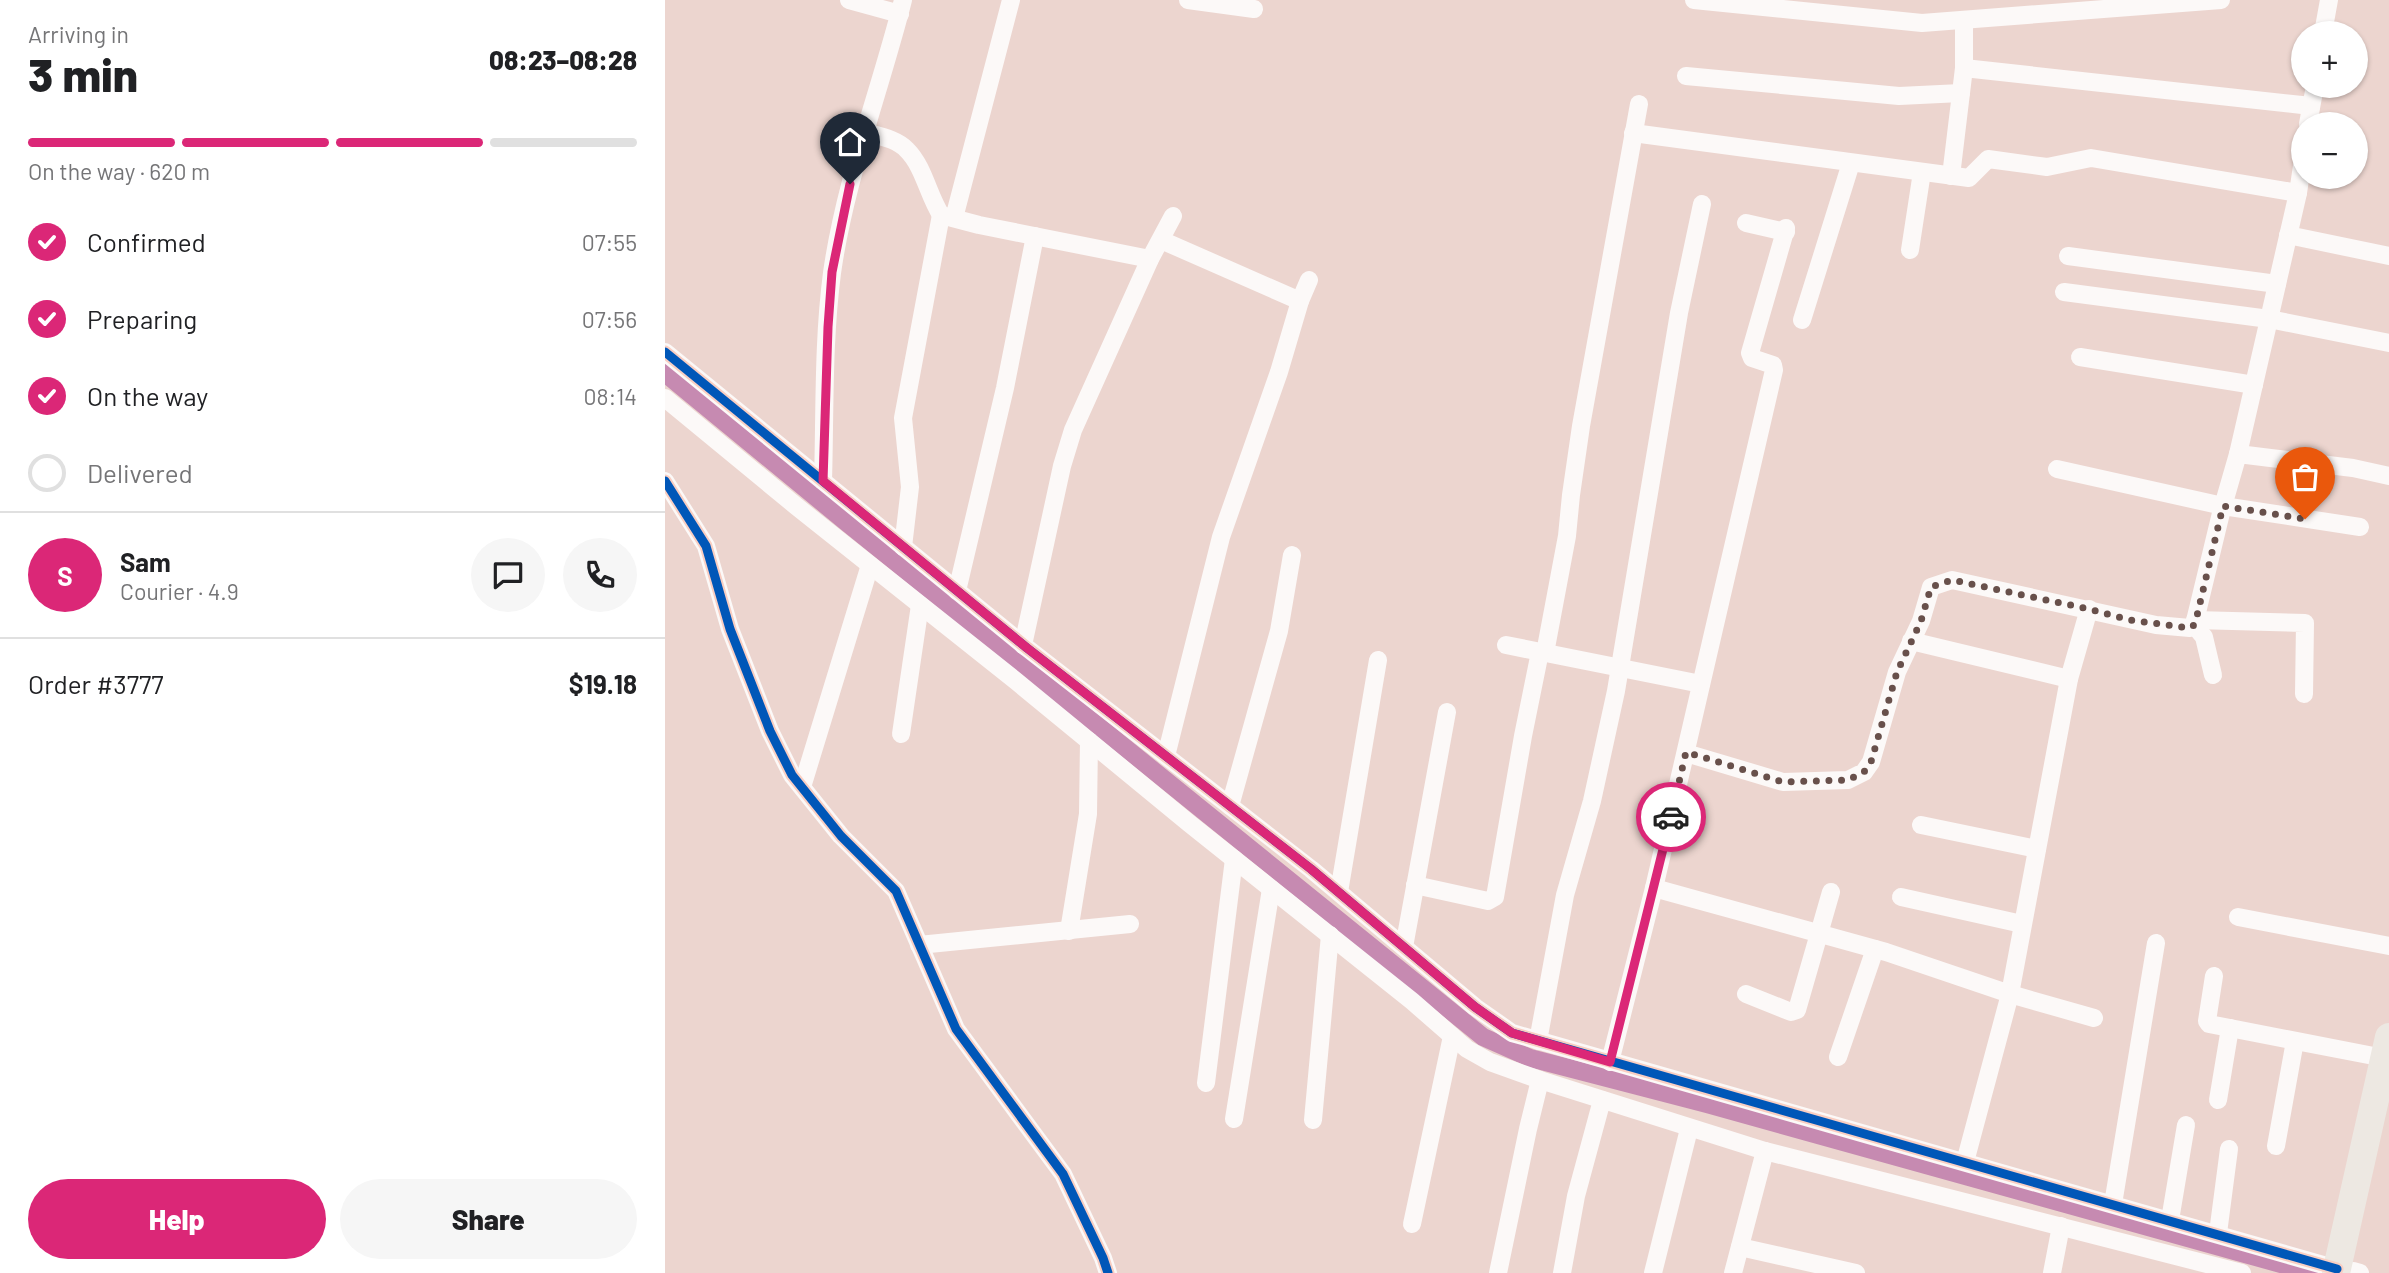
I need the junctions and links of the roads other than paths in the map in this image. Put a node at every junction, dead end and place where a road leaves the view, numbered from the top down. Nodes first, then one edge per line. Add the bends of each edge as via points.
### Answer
1 (849, 0) edge
2 (1011, 0) edge
3 (1188, 0) edge
4 (1694, 0) edge
5 (2221, 0) edge
6 (2329, 0) edge
7 (2114, 5) edge
8 (902, 7) edge
9 (1254, 9) dead end
10 (1964, 20) junction
11 (2325, 21) edge
12 (1964, 68) junction
13 (1686, 76) dead end
14 (1961, 93) junction
15 (2313, 98) edge
16 (1639, 104) dead end
17 (2311, 106) junction
18 (2310, 112) edge
19 (865, 132) junction
20 (1633, 133) junction
21 (1851, 163) junction
22 (1922, 172) junction
23 (1951, 176) junction
24 (2299, 189) edge
25 (2298, 193) junction
26 (1702, 204) dead end
27 (1173, 216) dead end
28 (948, 217) junction
29 (1746, 223) dead end
30 (2288, 235) junction
31 (1035, 236) junction
32 (1161, 240) junction
33 (1910, 250) dead end
34 (2068, 256) dead end
35 (2389, 256) edge
36 (1150, 259) junction
37 (1309, 281) dead end
38 (2277, 284) junction
39 (2064, 292) dead end
40 (1300, 301) junction
41 (2269, 319) junction
42 (1802, 320) dead end
43 (2389, 343) edge
44 (665, 352) edge
45 (2080, 358) dead end
46 (2254, 385) junction
47 (665, 398) edge
48 (2238, 454) junction
49 (2057, 469) dead end
50 (2389, 476) edge
51 (665, 481) edge
52 (823, 481) junction
53 (2223, 506) junction
54 (2360, 527) dead end
55 (903, 547) junction
56 (1292, 555) dead end
57 (870, 565) junction
58 (957, 591) junction
59 (920, 605) junction
60 (2089, 609) junction
61 (2195, 623) junction
62 (1911, 641) junction
63 (1023, 645) junction
64 (1506, 645) dead end
65 (1543, 652) junction
66 (1378, 660) dead end
67 (1620, 668) junction
68 (2213, 675) dead end
69 (2069, 679) junction
70 (1701, 684) junction
71 (2304, 694) dead end
72 (1447, 712) dead end
73 (901, 734) dead end
74 (1089, 741) junction
75 (1686, 752) junction
76 (1166, 756) junction
77 (802, 787) junction
78 (1230, 806) junction
79 (1921, 825) dead end
80 (2037, 849) junction
81 (1234, 859) junction
82 (1415, 885) junction
83 (1654, 888) junction
84 (1272, 889) junction
85 (1339, 892) junction
86 (1831, 892) dead end
87 (1901, 897) dead end
88 (2238, 917) dead end
89 (1130, 924) dead end
90 (2022, 924) junction
91 (1069, 931) junction
92 (1820, 934) junction
93 (1330, 935) junction
94 (2156, 943) dead end
95 (919, 945) junction
96 (2389, 946) edge
97 (1404, 947) junction
98 (1875, 949) junction
99 (2214, 976) dead end
100 (2010, 994) junction
101 (1746, 995) dead end
102 (2094, 1018) dead end
103 (2229, 1028) junction
104 (1452, 1036) junction
105 (1538, 1041) junction
106 (2295, 1041) junction
107 (2387, 1047) edge
108 (1838, 1057) dead end
109 (1610, 1062) junction
110 (1540, 1080) junction
111 (1206, 1083) dead end
112 (1602, 1100) junction
113 (2218, 1100) dead end
114 (2389, 1107) edge
115 (1234, 1119) dead end
116 (1313, 1120) dead end
117 (2186, 1125) dead end
118 (1689, 1129) junction
119 (2276, 1146) dead end
120 (2229, 1149) dead end
121 (1765, 1152) junction
122 (1965, 1162) junction
123 (2113, 1204) junction
124 (2170, 1220) junction
125 (1412, 1224) dead end
126 (2061, 1226) junction
127 (2218, 1233) junction
128 (1740, 1247) junction
129 (2348, 1272) edge
130 (1108, 1273) edge
131 (1498, 1273) edge
132 (1562, 1273) edge
133 (1653, 1273) edge
134 (1733, 1273) edge
135 (1856, 1273) edge
136 (2052, 1273) edge
137 (2242, 1273) edge

1 - 8 street
2 - 28 street
3 - 9 street
4 - 10 street via 1922,23
5 - 7 street
6 - 11 street
7 - 10 street
8 - 19 street
10 - 12 street
12 - 14 street
12 - 17 street
13 - 14 street via 1899,96
14 - 23 street
15 - 17 street
16 - 20 street
17 - 18 street
19 - 28 street via 906,148 933,202
19 - 52 street via 832,272
20 - 21 street
20 - 65 street via 1581,426 1567,536
21 - 22 street
21 - 42 street
22 - 23 street
22 - 33 street
23 - 25 street via 1969,178 1988,159 2047,167 2091,158
24 - 25 street
25 - 30 street
26 - 67 street via 1679,313
27 - 32 street
28 - 31 street
28 - 55 street via 903,418 910,487
29 - 70 street via 1786,230 1750,353 1752,358 1773,365 1774,370
30 - 35 street
30 - 38 street
31 - 36 street
31 - 58 street
32 - 36 street
32 - 40 street
34 - 38 street
36 - 63 street via 1073,430
37 - 40 street
38 - 41 street
39 - 41 street
40 - 76 street via 1221,537
41 - 43 street
41 - 46 street
44 - 52 street
45 - 46 street
46 - 48 street
47 - 57 street
48 - 50 street
48 - 53 street
49 - 53 street
51 - 77 street via 706,547 730,629 770,731
52 - 55 street
53 - 54 street
53 - 61 street
55 - 58 street
56 - 78 street via 1279,631
57 - 59 street
57 - 77 street
58 - 63 street
59 - 73 street
59 - 74 street
60 - 61 street via 2156,625 2190,628
60 - 62 street via 1952,580 1931,587
60 - 69 street
61 - 68 street via 2204,638
61 - 71 street via 2305,623
62 - 69 street
62 - 75 street via 1897,672 1871,762 1864,772 1848,780 1783,782
63 - 76 street
64 - 65 street
65 - 67 street
65 - 82 street via 1495,897 1488,901
66 - 85 street
67 - 70 street
67 - 105 street via 1566,895
69 - 80 street
70 - 75 street
72 - 82 street
74 - 81 street
74 - 91 street via 1088,814
75 - 83 street
76 - 78 street
77 - 95 street via 896,891
78 - 85 street
79 - 80 street
80 - 90 street
81 - 84 street
81 - 111 street
82 - 97 street
83 - 92 street
83 - 109 street
84 - 93 street
84 - 115 street
85 - 97 street
86 - 92 street
87 - 90 street
88 - 96 street
89 - 91 street
90 - 100 street
91 - 95 street
92 - 98 street
92 - 101 street via 1797,1010 1791,1012
93 - 104 street
93 - 116 street
94 - 123 street
95 - 130 street via 957,1029 1063,1174
97 - 105 street via 1512,1033
98 - 100 street
98 - 108 street
99 - 103 street via 2207,1021
100 - 102 street
100 - 122 street
103 - 106 street
103 - 113 street
104 - 110 street via 1490,1062
104 - 125 street
105 - 109 street
106 - 107 street
106 - 119 street
107 - 129 main road
109 - 122 street
110 - 112 street
110 - 131 street
112 - 118 street
112 - 132 street via 1576,1196
114 - 129 main road
117 - 124 street
118 - 121 street
118 - 133 street
120 - 127 street
121 - 126 street
121 - 128 street
122 - 123 street
123 - 124 street
124 - 127 street
126 - 136 street
126 - 137 street
127 - 129 street
128 - 134 street
128 - 135 street

